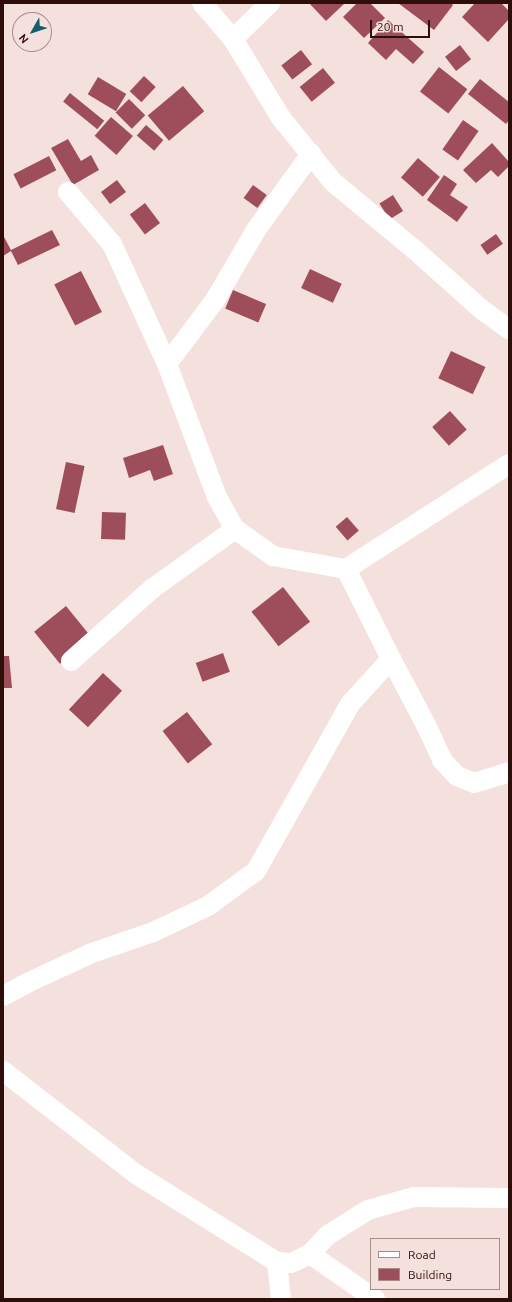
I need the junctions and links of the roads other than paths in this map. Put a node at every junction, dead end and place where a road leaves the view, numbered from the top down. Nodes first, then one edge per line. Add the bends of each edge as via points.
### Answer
1 (202, 3) edge
2 (270, 3) edge
3 (233, 39) junction
4 (311, 154) junction
5 (68, 192) dead end
6 (509, 329) edge
7 (167, 364) junction
8 (509, 464) edge
9 (235, 529) junction
10 (346, 569) junction
11 (391, 659) junction
12 (71, 661) dead end
13 (509, 772) edge
14 (3, 996) edge
15 (3, 1072) edge
16 (509, 1198) edge
17 (310, 1254) junction
18 (277, 1262) junction
19 (282, 1299) edge
20 (375, 1299) edge

1 - 3 street
2 - 3 street
3 - 4 street via 281,118
4 - 6 street via 333,182 481,309
4 - 7 street via 256,230 215,300
5 - 7 street via 112,244
7 - 9 street via 217,497
8 - 10 street
9 - 10 street via 273,556
9 - 12 street via 153,588
10 - 11 street
11 - 13 street via 442,760 458,776 474,783
11 - 14 street via 350,704 256,871 208,906 153,932 92,953
15 - 18 street via 136,1174
16 - 17 street via 414,1196 368,1210 328,1235
17 - 18 street via 291,1263
17 - 20 street
18 - 19 street

